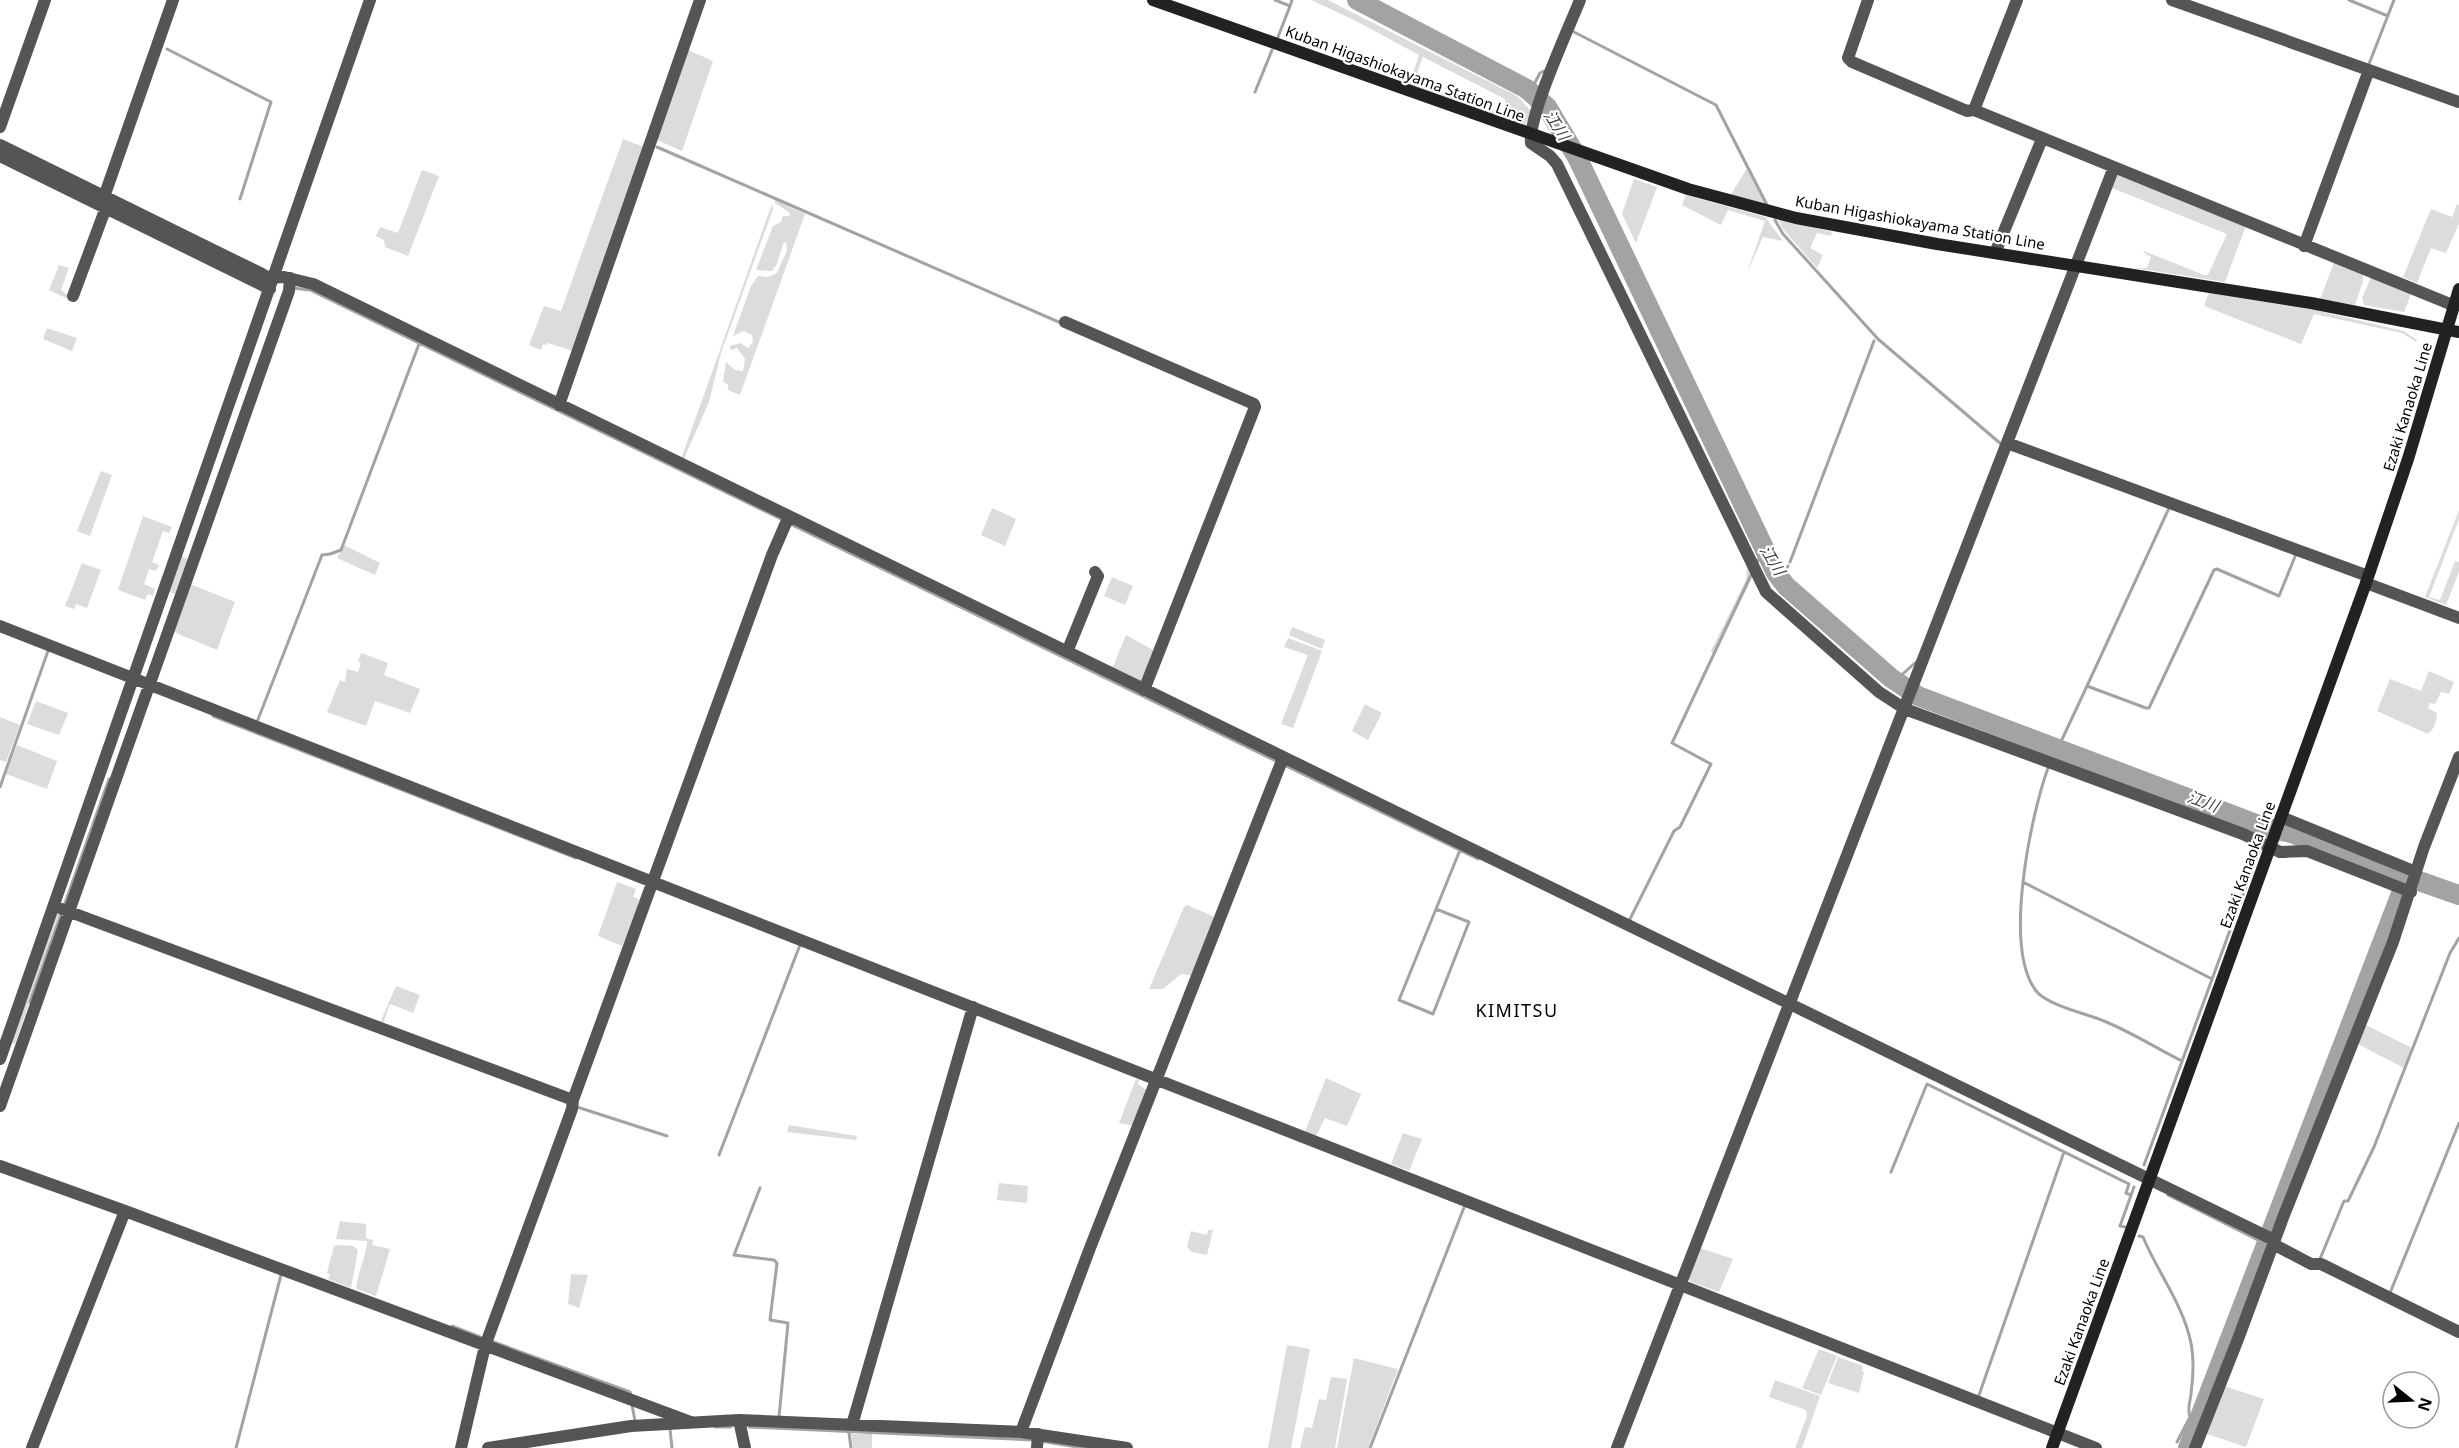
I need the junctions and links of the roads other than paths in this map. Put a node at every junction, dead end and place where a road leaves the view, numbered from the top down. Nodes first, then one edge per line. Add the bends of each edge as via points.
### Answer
1 (45, 0) edge
2 (173, 0) edge
3 (370, 0) edge
4 (700, 0) edge
5 (1153, 0) edge
6 (1580, 0) edge
7 (1868, 0) edge
8 (2018, 0) edge
9 (2176, 1) edge
10 (2369, 70) junction
11 (2459, 102) edge
12 (1974, 110) junction
13 (0, 127) edge
14 (1530, 135) junction
15 (2042, 139) junction
16 (0, 145) edge
17 (0, 156) edge
18 (2114, 167) junction
19 (107, 202) junction
20 (2305, 243) junction
21 (1995, 253) junction
22 (2077, 266) junction
23 (2459, 288) edge
24 (280, 289) junction
25 (73, 296) dead end
26 (2455, 306) junction
27 (1065, 322) dead end
28 (2453, 331) edge
29 (559, 405) junction
30 (2007, 443) junction
31 (787, 519) junction
32 (1095, 572) dead end
33 (2367, 579) junction
34 (2459, 618) edge
35 (0, 626) edge
36 (1067, 652) junction
37 (143, 680) junction
38 (1144, 690) junction
39 (1905, 705) junction
40 (2459, 757) edge
41 (1282, 761) junction
42 (2280, 819) junction
43 (2271, 845) junction
44 (2416, 872) junction
45 (652, 885) junction
46 (2406, 890) junction
47 (62, 909) junction
48 (1789, 1007) junction
49 (972, 1011) junction
50 (0, 1059) edge
51 (1155, 1082) junction
52 (573, 1100) junction
53 (0, 1106) edge
54 (0, 1166) edge
55 (2150, 1179) junction
56 (126, 1211) junction
57 (2271, 1239) junction
58 (1681, 1287) junction
59 (2459, 1332) edge
60 (487, 1342) junction
61 (739, 1420) junction
62 (691, 1422) junction
63 (852, 1425) junction
64 (2058, 1431) junction
65 (1021, 1432) junction
66 (1037, 1441) edge
67 (32, 1448) edge
68 (461, 1448) edge
69 (488, 1448) edge
70 (745, 1448) edge
71 (1127, 1448) edge
72 (1617, 1448) edge
73 (2052, 1448) edge
74 (2096, 1448) edge
75 (2195, 1448) edge

1 - 13 street
2 - 19 street
3 - 24 street
4 - 29 street
5 - 14 main road, Kuban Higashiokayama Station Line
6 - 14 street
7 - 12 street via 1848,58 1967,111
8 - 12 street
9 - 10 street
10 - 11 street
10 - 20 street
12 - 15 street
14 - 21 main road, Kuban Higashiokayama Station Line via 1688,189 1796,218
14 - 39 street via 1531,143 1557,164 1766,592 1879,692
15 - 18 street
15 - 21 street
16 - 19 street
17 - 19 street
18 - 20 street
18 - 22 street
19 - 24 street via 262,274
19 - 25 street
20 - 26 street
21 - 22 main road, Kuban Higashiokayama Station Line
22 - 28 main road, Kuban Higashiokayama Station Line via 2311,303
22 - 30 street
23 - 26 main road, Ezaki Kanaoka Line
24 - 29 street via 313,284
24 - 37 street
24 - 37 street
26 - 28 main road, Ezaki Kanaoka Line
27 - 38 street via 1255,407
28 - 33 main road, Ezaki Kanaoka Line
29 - 31 street
30 - 33 street
30 - 39 street
31 - 36 street
31 - 45 street
32 - 36 street via 1098,576
33 - 34 street
33 - 42 main road, Ezaki Kanaoka Line
35 - 37 street
36 - 38 street
37 - 45 street
37 - 47 street
37 - 47 street
38 - 41 street
39 - 43 street
39 - 48 street
40 - 44 street
41 - 48 street
41 - 51 street
42 - 43 main road, Ezaki Kanaoka Line
42 - 44 street
43 - 46 street via 2280,852 2307,851
43 - 55 main road, Ezaki Kanaoka Line
44 - 46 street
45 - 49 street
45 - 52 street
46 - 57 street
47 - 50 street
47 - 52 street
47 - 53 street
48 - 55 street
48 - 58 street
49 - 51 street
49 - 63 street
51 - 58 street
51 - 65 street
52 - 60 street
54 - 56 street
55 - 57 street
55 - 64 main road, Ezaki Kanaoka Line
56 - 60 street
56 - 67 street
57 - 59 street via 2311,1264 2321,1264
57 - 75 street via 2238,1339
58 - 64 street
58 - 72 street
60 - 62 street
60 - 68 street
61 - 62 street
61 - 63 street
61 - 70 street
62 - 69 street via 631,1426
63 - 65 street
64 - 73 main road, Ezaki Kanaoka Line
64 - 74 street
65 - 66 street
66 - 71 street

